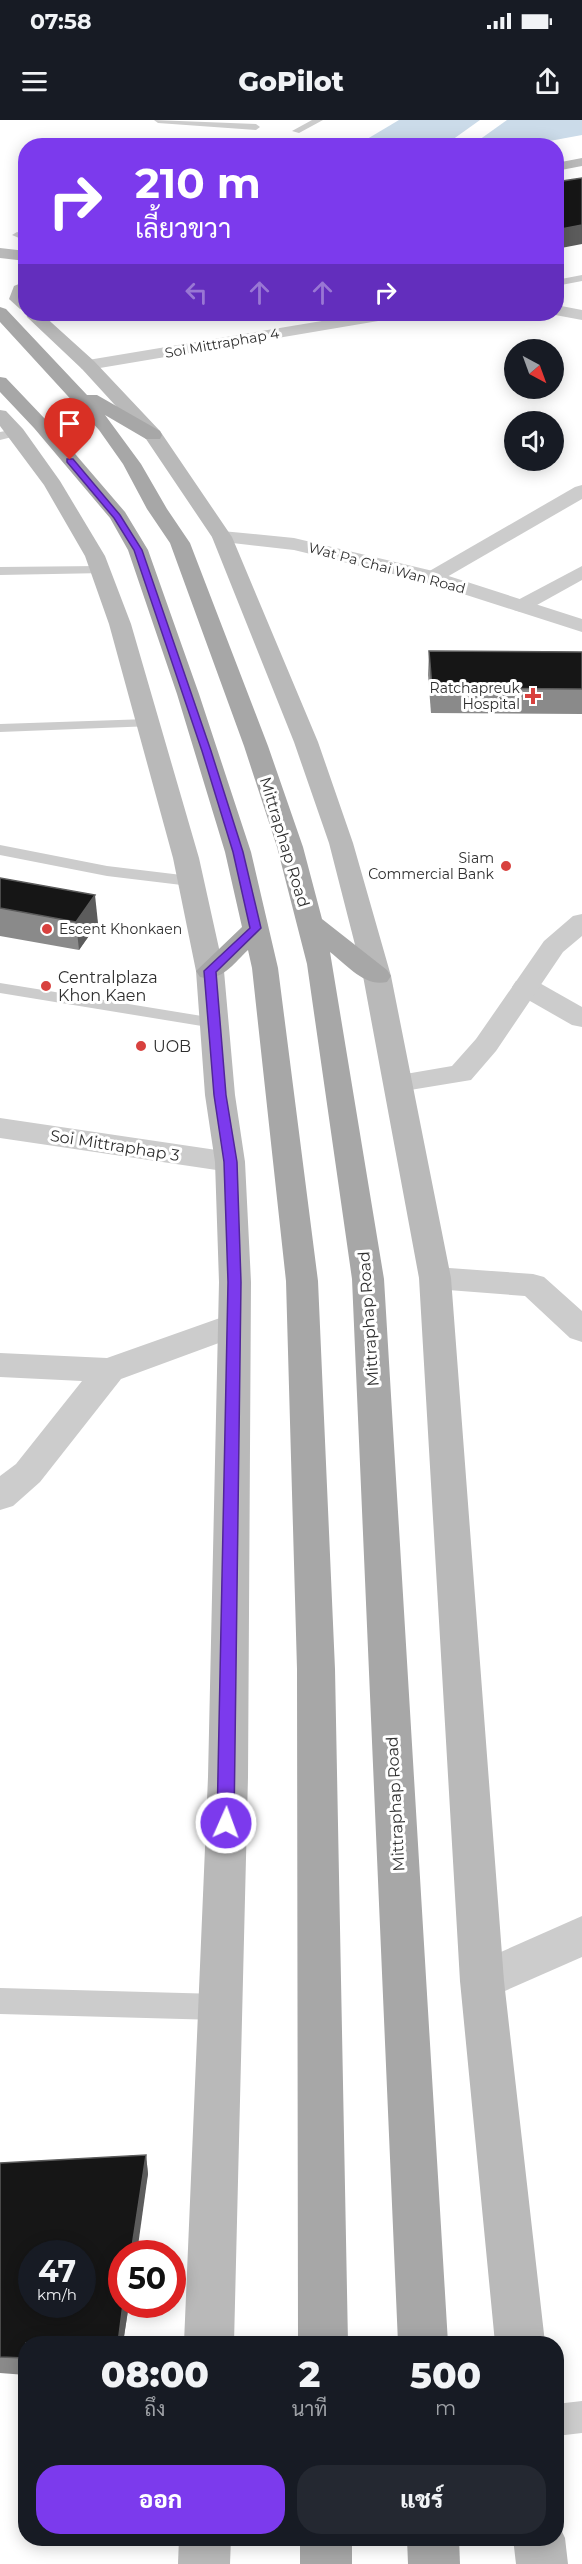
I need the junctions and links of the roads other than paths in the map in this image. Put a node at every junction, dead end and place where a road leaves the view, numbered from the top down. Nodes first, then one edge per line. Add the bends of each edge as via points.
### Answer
1 (158, 120) edge
2 (319, 120) edge
3 (256, 127) dead end
4 (296, 131) dead end
5 (582, 153) edge
6 (564, 156) edge
7 (582, 162) edge
8 (564, 165) edge
9 (0, 253) edge
10 (18, 255) edge
11 (18, 271) edge
12 (582, 271) edge
13 (564, 274) edge
14 (6, 277) junction
15 (18, 278) edge
16 (582, 278) edge
17 (564, 281) edge
18 (18, 291) edge
19 (0, 312) edge
20 (564, 312) edge
21 (582, 315) edge
22 (41, 321) edge
23 (349, 321) edge
24 (88, 365) junction
25 (0, 382) edge
26 (74, 389) junction
27 (0, 410) edge
28 (0, 415) edge
29 (8, 434) edge
30 (153, 435) junction
31 (60, 448) junction
32 (582, 491) edge
33 (222, 537) junction
34 (100, 570) junction
35 (0, 571) edge
36 (582, 572) edge
37 (433, 577) junction
38 (521, 606) junction
39 (582, 626) edge
40 (148, 723) junction
41 (0, 728) edge
42 (0, 850) edge
43 (190, 881) junction
44 (309, 922) junction
45 (582, 922) edge
46 (256, 928) junction
47 (210, 971) junction
48 (377, 976) junction
49 (526, 987) junction
50 (0, 988) edge
51 (582, 1018) edge
52 (214, 1023) junction
53 (398, 1083) junction
54 (0, 1106) edge
55 (0, 1128) edge
56 (229, 1154) junction
57 (435, 1278) junction
58 (234, 1325) junction
59 (582, 1330) edge
60 (0, 1365) edge
61 (109, 1370) junction
62 (0, 1496) edge
63 (582, 1936) edge
64 (482, 1981) junction
65 (0, 2001) edge
66 (219, 2007) junction
67 (209, 2336) edge
68 (323, 2336) edge
69 (423, 2336) edge
70 (519, 2336) edge
71 (582, 2417) edge
72 (564, 2419) edge
73 (205, 2546) edge
74 (326, 2546) edge
75 (433, 2546) edge
76 (540, 2546) edge
77 (204, 2564) edge
78 (326, 2564) edge
79 (434, 2564) edge
80 (542, 2564) edge

1 - 3 lane
2 - 4 lane
5 - 6 main road
7 - 8 main road
9 - 10 main road
11 - 14 main road
12 - 13 lane
14 - 15 main road
14 - 18 main road
16 - 17 lane
19 - 26 main road, Mittraphap Road
20 - 21 street
22 - 24 main road
23 - 24 street, Soi Mittraphap 4
24 - 30 main road
25 - 31 main road
26 - 30 main road
26 - 44 main road, Mittraphap Road via 132,464 180,543 256,746 290,847
27 - 31 main road
28 - 29 main road
29 - 34 main road via 53,484
30 - 33 main road
31 - 46 main road via 118,516 138,550 238,852
32 - 37 street
33 - 37 street, Wat Pa Chai Wan Road via 294,544
33 - 48 main road via 338,831
34 - 35 lane
34 - 40 main road
36 - 38 street
37 - 38 street, Wat Pa Chai Wan Road
38 - 39 street, Wat Pa Chai Wan Road
40 - 41 lane
40 - 43 main road
42 - 43 lane via 107,871
43 - 47 main road
44 - 48 main road
44 - 69 main road, Mittraphap Road via 320,964 368,1280
45 - 49 street via 553,947
46 - 47 main road
46 - 68 main road via 265,968 302,1281 316,1669
47 - 52 main road
48 - 53 main road
49 - 51 street
49 - 53 street via 461,1074
50 - 52 lane
52 - 56 main road
53 - 57 main road
54 - 56 street
55 - 56 street, Soi Mittraphap 3
56 - 58 main road
57 - 59 street via 533,1285
57 - 64 main road
58 - 61 street
58 - 66 main road via 228,1778
60 - 61 street
61 - 62 street via 28,1473
63 - 64 street
64 - 70 main road
65 - 66 lane
66 - 67 main road
71 - 72 lane
73 - 77 main road
74 - 78 main road
75 - 79 main road
76 - 80 main road

